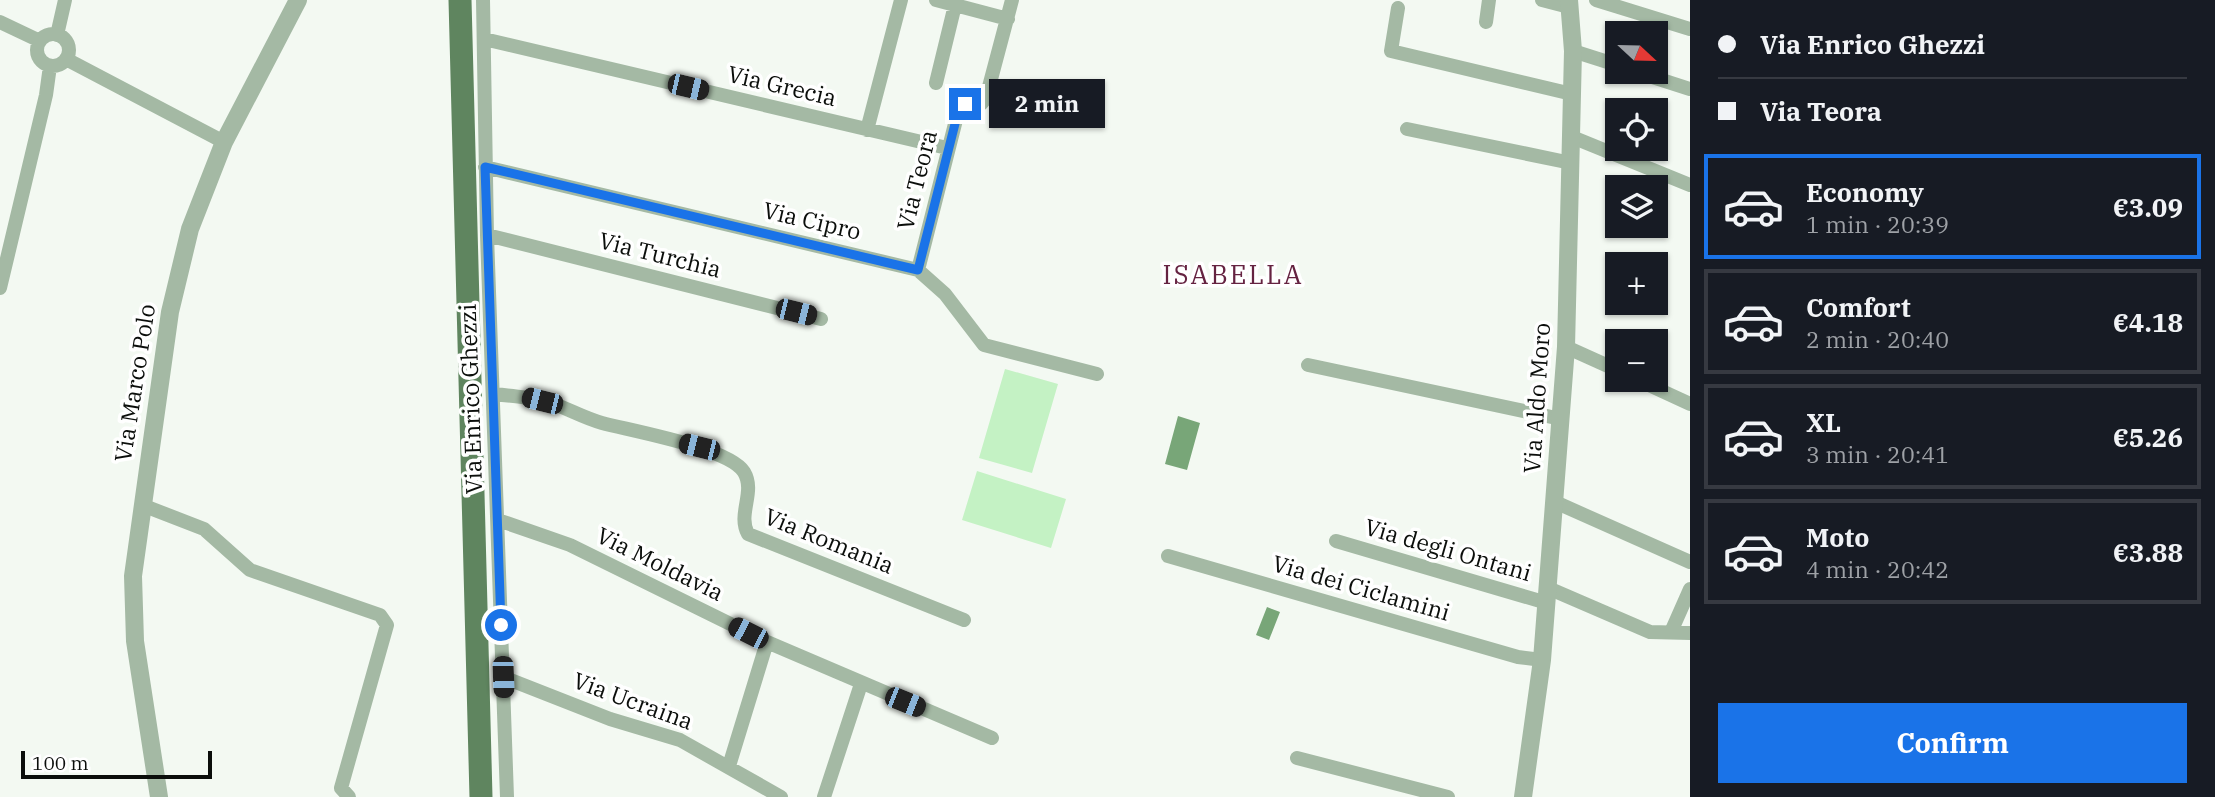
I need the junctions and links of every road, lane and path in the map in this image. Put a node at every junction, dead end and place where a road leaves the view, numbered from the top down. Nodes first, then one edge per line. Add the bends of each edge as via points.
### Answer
1 (65, 0) edge
2 (298, 0) edge
3 (460, 0) edge
4 (484, 0) edge
5 (901, 0) edge
6 (936, 0) edge
7 (1013, 0) edge
8 (1489, 0) edge
9 (1542, 0) edge
10 (1596, 0) edge
11 (1569, 4) edge
12 (955, 5) junction
13 (1398, 8) dead end
14 (1008, 19) junction
15 (0, 22) edge
16 (1486, 22) dead end
17 (1690, 29) edge
18 (57, 35) junction
19 (484, 39) junction
20 (40, 41) junction
21 (1573, 51) junction
22 (66, 59) junction
23 (1605, 61) edge
24 (50, 66) junction
25 (1668, 82) edge
26 (936, 83) dead end
27 (1690, 89) edge
28 (1573, 94) junction
29 (1407, 129) dead end
30 (867, 130) junction
31 (1572, 137) junction
32 (224, 142) junction
33 (947, 148) junction
34 (1571, 163) junction
35 (485, 167) junction
36 (1690, 185) edge
37 (486, 235) junction
38 (918, 270) junction
39 (0, 288) edge
40 (821, 318) dead end
41 (1566, 347) junction
42 (1308, 365) dead end
43 (1605, 365) edge
44 (1097, 374) dead end
45 (1664, 392) edge
46 (493, 394) junction
47 (1690, 404) edge
48 (1561, 419) junction
49 (1555, 502) junction
50 (142, 505) junction
51 (498, 520) junction
52 (1335, 541) dead end
53 (1168, 556) dead end
54 (1690, 562) edge
55 (1690, 589) edge
56 (1547, 595) junction
57 (964, 620) dead end
58 (1671, 632) junction
59 (1690, 633) edge
60 (767, 642) junction
61 (1542, 660) junction
62 (503, 677) junction
63 (861, 684) junction
64 (992, 738) dead end
65 (1297, 758) dead end
66 (729, 766) junction
67 (773, 795) edge
68 (159, 797) edge
69 (349, 797) edge
70 (481, 797) edge
71 (507, 797) edge
72 (824, 797) edge
73 (1448, 797) edge
74 (1523, 797) edge

1 - 18 street
2 - 32 street, Via Marco Polo
3 - 70 main road
4 - 19 street, Via Enrico Ghezzi
5 - 30 street
6 - 12 street
7 - 14 street, Via Teora
8 - 16 street
9 - 11 street
10 - 17 street
11 - 21 street, Via Aldo Moro
12 - 14 street
12 - 26 street
13 - 28 street via 1391,51
14 - 33 street, Via Teora via 986,98 981,104 959,108
15 - 20 street
18 - 20 street
18 - 22 street via 68,44
19 - 30 street, Via Grecia
19 - 35 street, Via Enrico Ghezzi
20 - 24 street via 39,56
21 - 23 street
21 - 28 street, Via Aldo Moro
22 - 24 street
22 - 32 street
24 - 39 street
25 - 27 street
28 - 31 street, Via Aldo Moro
29 - 34 street
30 - 33 street, Via Grecia
31 - 34 street, Via Aldo Moro
31 - 36 street
32 - 50 street, Via Marco Polo via 190,229 178,276
33 - 38 street, Via Teora
34 - 41 street, Via Aldo Moro
35 - 37 street, Via Enrico Ghezzi
35 - 38 street, Via Cipro
37 - 40 street, Via Turchia
37 - 46 street, Via Enrico Ghezzi
38 - 44 street, Via Cipro via 945,294 984,345
41 - 43 street
41 - 48 street, Via Aldo Moro
42 - 48 street
45 - 47 street
46 - 51 street, Via Enrico Ghezzi
46 - 57 street, Via Romania via 556,405 598,422 727,458 744,472 748,482 743,525 747,534
48 - 49 street, Via Aldo Moro
49 - 54 street
49 - 56 street, Via Aldo Moro
50 - 68 street, Via Marco Polo via 132,606
50 - 69 street via 204,529 250,570 380,615 387,625 341,788
51 - 60 street, Via Moldavia via 570,545
51 - 62 street, Via Enrico Ghezzi
52 - 56 street, Via degli Ontani
53 - 61 street, Via dei Ciclamini via 1518,657
55 - 58 street
56 - 58 street, Via degli Ontani via 1650,632
56 - 61 street, Via Aldo Moro
58 - 59 street, Via degli Ontani
60 - 63 street, Via Moldavia
60 - 66 street
61 - 74 street, Via Aldo Moro
62 - 66 street, Via Ucraina via 610,719 680,740
62 - 71 street, Via Enrico Ghezzi
63 - 64 street, Via Moldavia
63 - 72 street
65 - 73 street
66 - 67 street, Via Ucraina

